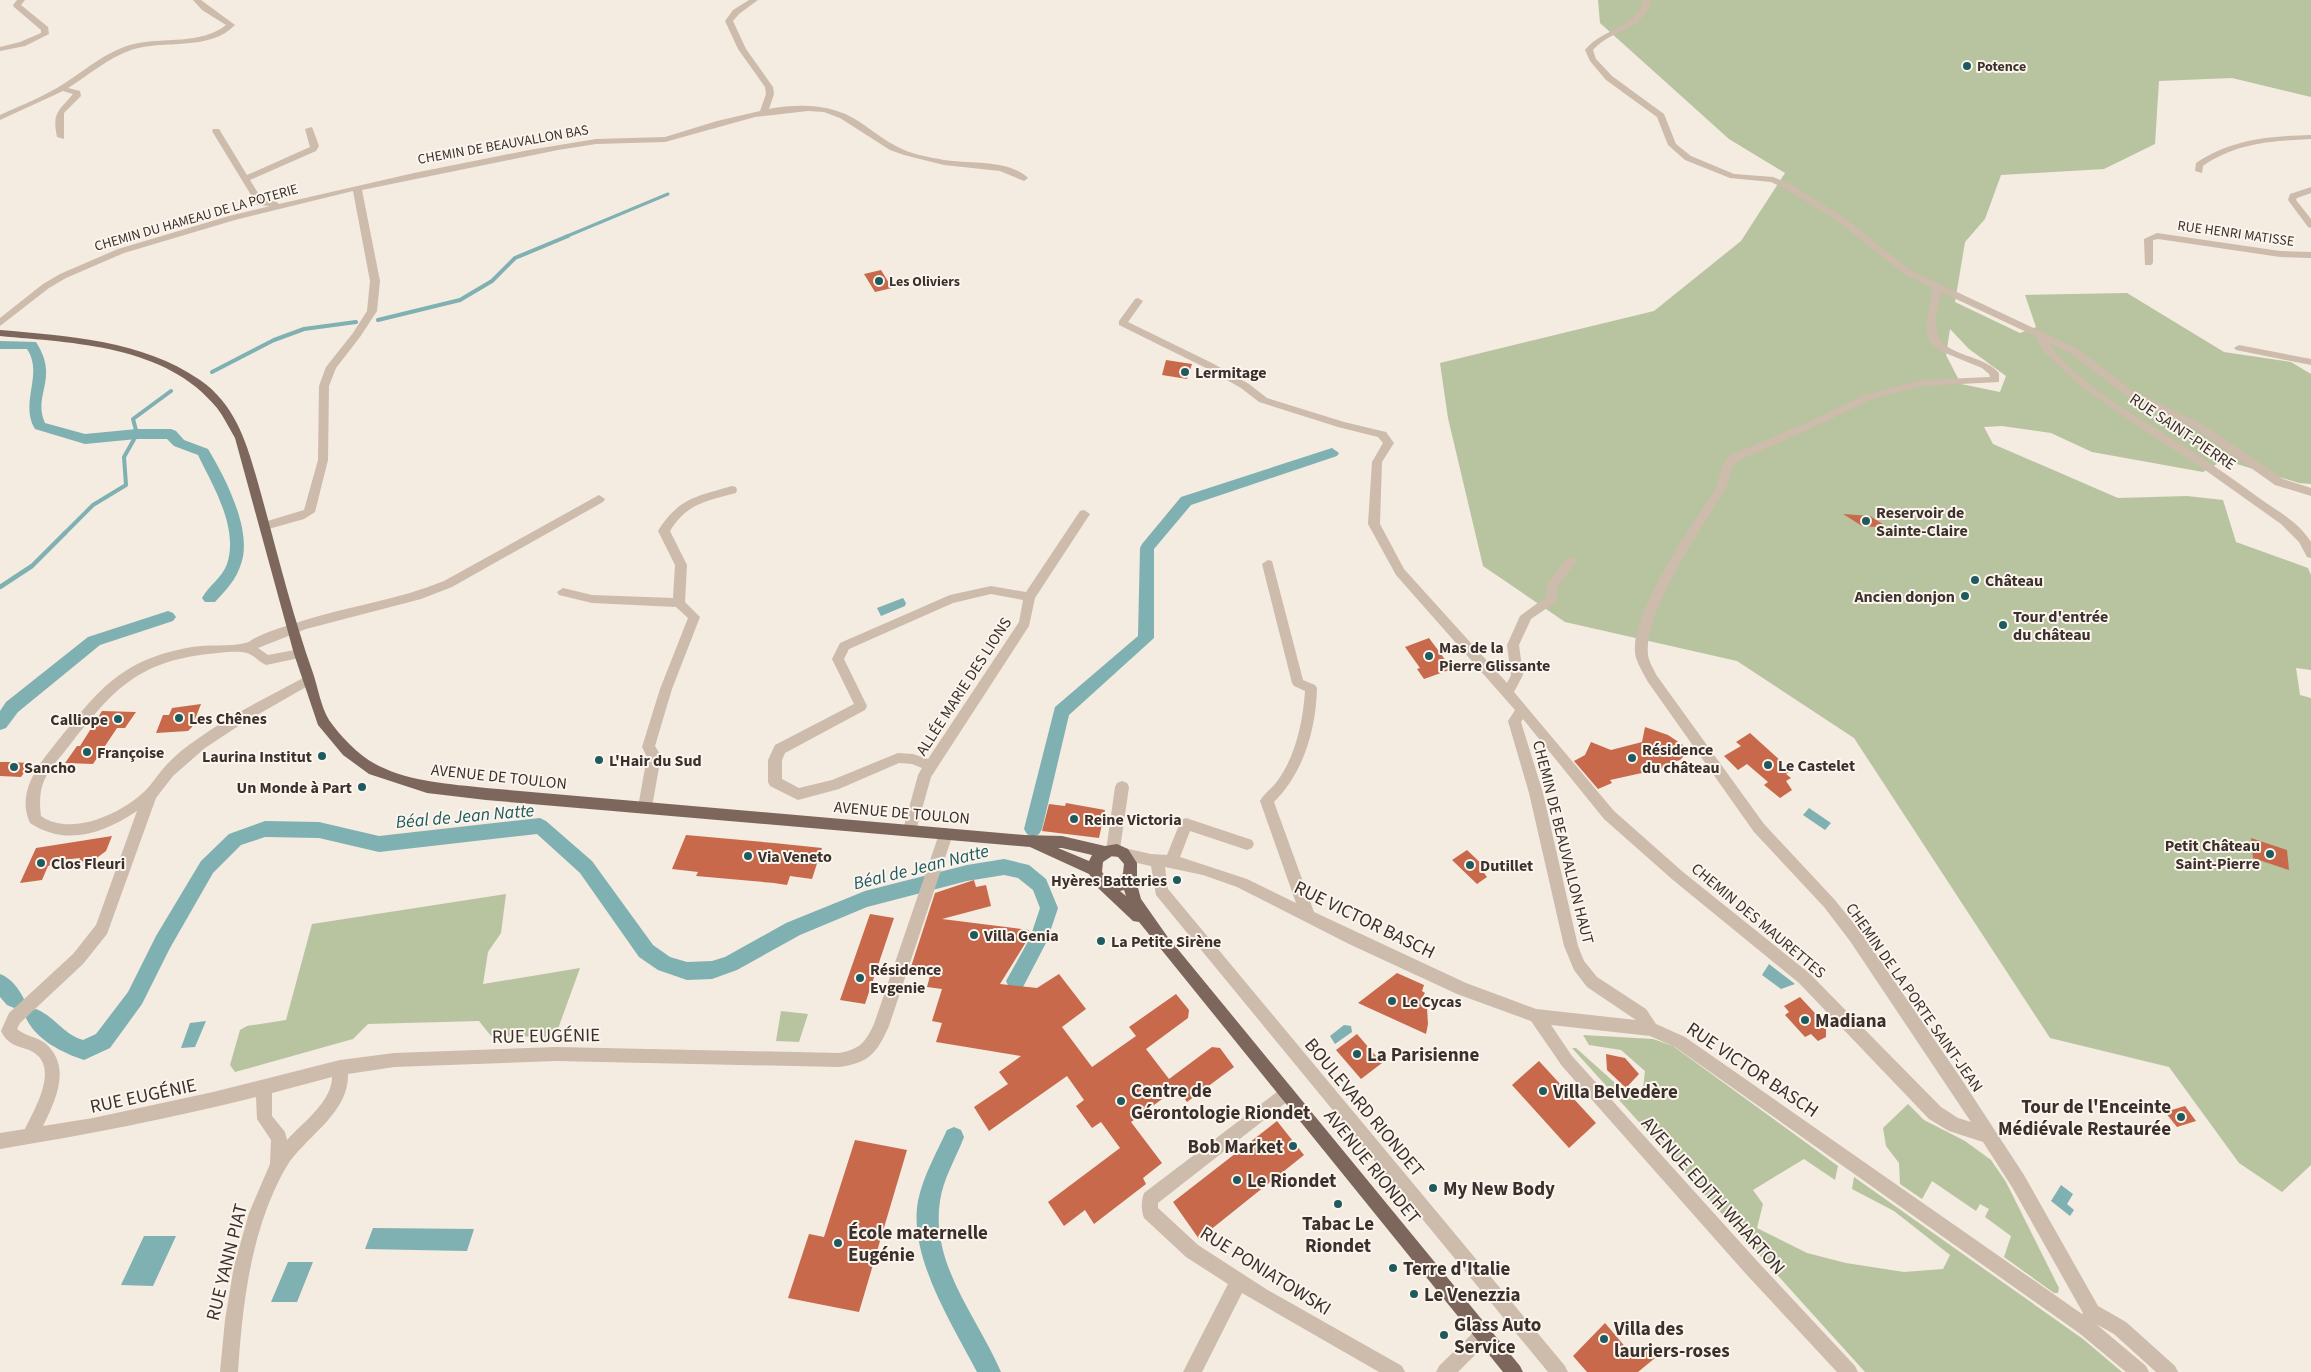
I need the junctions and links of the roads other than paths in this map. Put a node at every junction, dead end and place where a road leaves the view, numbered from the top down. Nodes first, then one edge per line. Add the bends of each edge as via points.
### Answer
1 (21, 0) edge
2 (197, 0) edge
3 (754, 0) edge
4 (1647, 0) edge
5 (0, 49) edge
6 (61, 88) junction
7 (763, 114) junction
8 (0, 118) edge
9 (308, 129) dead end
10 (216, 131) dead end
11 (60, 137) dead end
12 (2311, 137) edge
13 (2199, 172) dead end
14 (1024, 178) dead end
15 (246, 179) junction
16 (357, 188) junction
17 (2311, 190) edge
18 (284, 204) junction
19 (2311, 225) edge
20 (2311, 255) edge
21 (2148, 263) dead end
22 (1937, 287) junction
23 (1138, 302) dead end
24 (0, 323) edge
25 (0, 333) edge
26 (2038, 333) junction
27 (2239, 348) dead end
28 (2311, 362) edge
29 (732, 490) dead end
30 (2311, 492) edge
31 (599, 499) dead end
32 (1084, 514) dead end
33 (265, 526) junction
34 (2311, 554) edge
35 (1571, 561) dead end
36 (1268, 564) dead end
37 (563, 592) dead end
38 (1028, 597) junction
39 (679, 603) junction
40 (294, 629) junction
41 (249, 648) junction
42 (300, 654) junction
43 (309, 680) junction
44 (1507, 694) junction
45 (1523, 710) junction
46 (930, 766) junction
47 (1122, 787) dead end
48 (150, 795) junction
49 (645, 807) junction
50 (910, 830) junction
51 (946, 834) junction
52 (1024, 841) junction
53 (1247, 844) dead end
54 (1115, 852) junction
55 (1160, 860) junction
56 (1093, 869) junction
57 (1131, 873) junction
58 (1101, 882) junction
59 (1308, 916) junction
60 (1162, 941) junction
61 (1536, 1016) junction
62 (1651, 1029) junction
63 (340, 1068) junction
64 (265, 1088) junction
65 (1286, 1094) junction
66 (308, 1128) junction
67 (274, 1131) junction
68 (1988, 1135) junction
69 (29, 1138) junction
70 (0, 1141) edge
71 (278, 1164) junction
72 (1239, 1281) junction
73 (2088, 1319) junction
74 (1483, 1335) junction
75 (229, 1372) edge
76 (1192, 1372) edge
77 (1396, 1372) edge
78 (1445, 1372) edge
79 (1514, 1372) edge
80 (1559, 1372) edge
81 (1849, 1372) edge
82 (2140, 1372) edge
83 (2168, 1372) edge

1 - 5 street via 17,5 45,29 45,34
2 - 6 street via 231,25 226,31 215,36 128,48
3 - 7 street via 739,9 729,21 744,53 766,77 770,99
4 - 22 street via 1637,19 1597,40 1589,50 1590,57 1621,87 1661,116 1676,150 1717,172 1774,180 1787,186 1839,218 1898,266
6 - 8 street
6 - 11 street via 77,93 77,96 57,119
7 - 14 street, CHEMIN DE BEAUVALLON BAS via 824,110 854,121 905,152 941,162 978,164
7 - 16 street, CHEMIN DE BEAUVALLON BAS via 663,140 589,142 458,165
9 - 15 street via 315,146 313,149
10 - 15 street
12 - 13 street via 2246,143 2219,151 2198,165
15 - 18 street via 260,203
16 - 18 street, CHEMIN DU HAMEAU DE LA POTERIE
16 - 33 street via 374,281 372,310 331,367 324,386 323,460 309,512
17 - 19 street, RUE HENRI MATISSE via 2297,193 2292,200
18 - 24 street, CHEMIN DU HAMEAU DE LA POTERIE via 121,251 88,264 46,286
20 - 21 street, RUE HENRI MATISSE via 2280,254 2157,236 2150,239
22 - 26 street
22 - 68 street, CHEMIN DE LA PORTE SAINT-JEAN via 1931,327 1934,341 1942,348 1986,366 1994,373 1995,380 1922,382 1866,398 1734,458 1727,466 1722,486 1657,594 1642,637 1642,657 1652,679 1759,828 1855,936
23 - 44 street via 1122,323 1208,365 1263,400 1382,434 1389,443 1376,462 1374,524 1400,572
25 - 33 main road, AVENUE DE TOULON via 96,344 134,352 200,383 232,418
26 - 30 street via 2074,352 2129,392 2200,427 2279,482
26 - 34 street, RUE SAINT-PIERRE via 2042,343 2086,386 2291,526 2308,544
27 - 28 street
29 - 39 street via 684,504 672,515 664,531 681,565
31 - 40 street via 448,584 421,595
32 - 38 street, ALLÉE MARIE DES LIONS
33 - 40 main road, AVENUE DE TOULON
35 - 44 street via 1552,585 1552,599 1526,616 1514,646 1517,675
36 - 59 street via 1298,683 1311,688 1311,713 1292,766 1283,785 1267,801
37 - 39 street via 592,599
38 - 46 street, ALLÉE MARIE DES LIONS via 1025,623
38 - 46 street via 991,590 950,599 844,646 838,659 861,706 780,749 775,760 775,782 798,794 834,785 898,758 913,759
39 - 49 street via 694,617 648,747 654,756
40 - 41 street via 259,640
40 - 42 main road, AVENUE DE TOULON
41 - 42 street via 266,660
41 - 48 street via 207,648 178,653 150,664 112,686 45,767 33,791 35,819 51,829 102,824 126,814
42 - 43 main road, AVENUE DE TOULON
43 - 48 street via 200,744 168,772
43 - 49 main road, AVENUE DE TOULON via 323,721 348,750 374,770 427,787
44 - 45 street
45 - 62 street, CHEMIN DE BEAUVALLON HAUT via 1514,721 1536,793 1571,946 1579,965 1592,982 1641,1014
45 - 68 street, CHEMIN DES MAURETTES via 1609,815 1678,876 1804,978 1935,1114 1955,1125
46 - 50 street, ALLÉE MARIE DES LIONS
47 - 54 street
48 - 69 street via 102,929 78,959 14,1018 9,1031 14,1037 38,1047 51,1059 54,1082
49 - 50 main road, AVENUE DE TOULON
50 - 51 main road, AVENUE DE TOULON
51 - 52 main road, AVENUE DE TOULON
51 - 63 street, RUE EUGÉNIE via 881,1026 872,1047 862,1055 839,1060 499,1055 394,1060
52 - 54 main road, AVENUE DE TOULON via 1062,842
52 - 56 main road, AVENUE DE TOULON
53 - 55 street via 1186,824
54 - 55 street, RUE VICTOR BASCH
54 - 56 main road via 1096,858
54 - 57 main road via 1131,862
55 - 57 street
55 - 59 street, RUE VICTOR BASCH via 1203,869
55 - 80 street, BOULEVARD RIONDET via 1161,891
56 - 58 main road
57 - 58 main road via 1118,884
57 - 60 main road, AVENUE RIONDET via 1130,886 1135,902
58 - 60 main road, AVENUE RIONDET
59 - 61 street, RUE VICTOR BASCH via 1462,989
60 - 65 main road, AVENUE RIONDET
61 - 62 street, RUE VICTOR BASCH
61 - 81 street, AVENUE EDITH WHARTON via 1567,1061
62 - 73 street, RUE VICTOR BASCH via 1680,1042
63 - 64 street, RUE EUGÉNIE
63 - 66 street, RUE YANN PIAT via 339,1086 323,1113
64 - 67 street, RUE YANN PIAT via 265,1119
64 - 69 street, RUE EUGÉNIE
65 - 72 street, RUE PONIATOWSKI via 1150,1200 1150,1212 1192,1251
65 - 74 main road, AVENUE RIONDET
66 - 67 street via 282,1134
66 - 71 street, RUE YANN PIAT
67 - 71 street, RUE YANN PIAT via 279,1138
68 - 73 street, CHEMIN DE LA PORTE SAINT-JEAN via 2018,1181
69 - 70 street, RUE EUGÉNIE
71 - 75 street, RUE YANN PIAT via 264,1197 238,1284
72 - 76 street
72 - 77 street, RUE PONIATOWSKI
73 - 82 street, RUE VICTOR BASCH
73 - 83 street via 2120,1328
74 - 78 street
74 - 79 main road, AVENUE RIONDET

